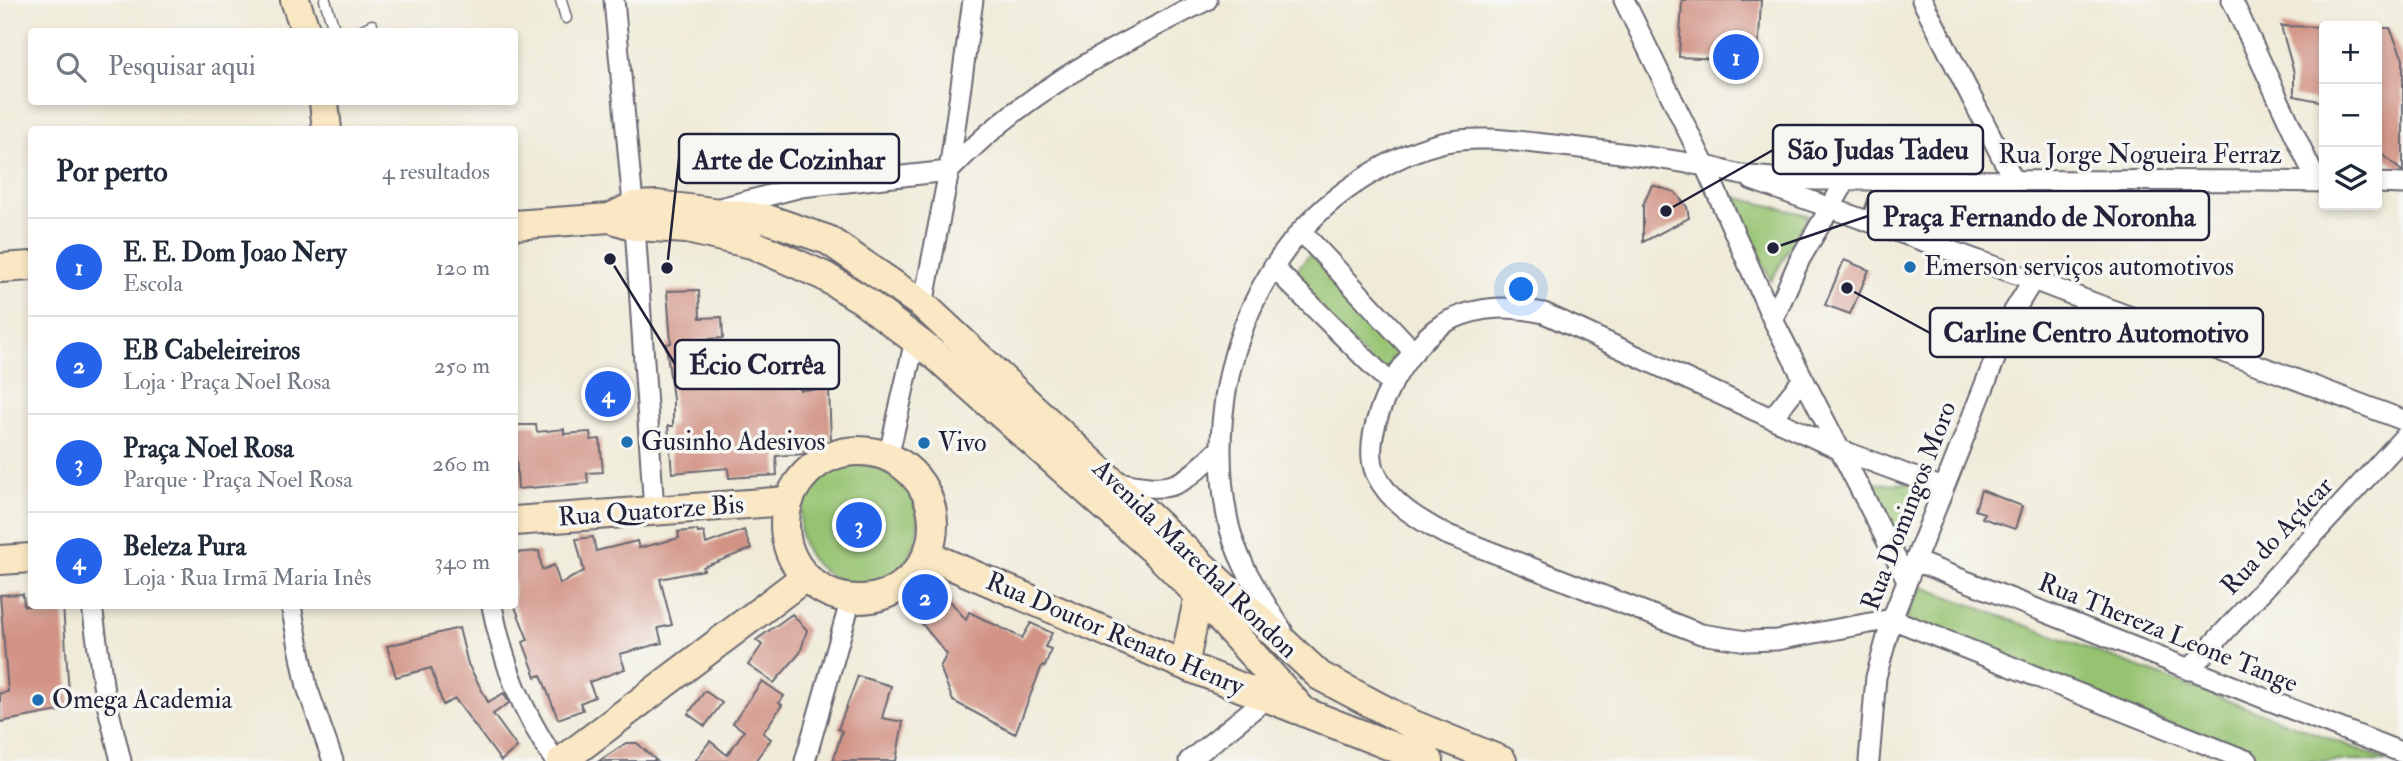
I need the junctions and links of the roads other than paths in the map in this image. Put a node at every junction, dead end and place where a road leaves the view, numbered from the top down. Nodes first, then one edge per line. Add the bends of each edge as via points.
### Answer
1 (295, 0) edge
2 (561, 0) edge
3 (614, 0) edge
4 (973, 0) edge
5 (1207, 0) edge
6 (1624, 0) edge
7 (1922, 0) edge
8 (2232, 0) edge
9 (327, 1) edge
10 (566, 18) dead end
11 (372, 25) dead end
12 (305, 28) edge
13 (334, 28) edge
14 (366, 28) edge
15 (324, 105) edge
16 (327, 126) edge
17 (1705, 166) junction
18 (949, 171) junction
19 (1742, 174) junction
20 (2319, 178) edge
21 (1847, 179) junction
22 (1886, 180) junction
23 (2014, 181) junction
24 (2319, 182) edge
25 (2382, 183) edge
26 (2403, 184) edge
27 (1833, 206) junction
28 (713, 210) junction
29 (627, 216) junction
30 (1872, 220) junction
31 (518, 225) edge
32 (1301, 231) junction
33 (28, 266) edge
34 (1273, 267) junction
35 (0, 268) edge
36 (2033, 280) junction
37 (923, 305) junction
38 (1773, 320) junction
39 (915, 340) junction
40 (1413, 352) junction
41 (1803, 379) junction
42 (1392, 385) junction
43 (1772, 418) junction
44 (2403, 420) edge
45 (2403, 438) edge
46 (1221, 448) junction
47 (1838, 449) junction
48 (888, 458) junction
49 (1114, 481) junction
50 (1943, 488) junction
51 (788, 501) junction
52 (654, 511) junction
53 (518, 522) edge
54 (927, 555) junction
55 (28, 558) edge
56 (0, 560) edge
57 (1915, 561) junction
58 (805, 577) junction
59 (1908, 580) junction
60 (1199, 594) junction
61 (851, 599) junction
62 (92, 609) edge
63 (292, 609) edge
64 (493, 609) edge
65 (1892, 619) junction
66 (1299, 659) junction
67 (1184, 665) junction
68 (2189, 670) junction
69 (1266, 698) junction
70 (1304, 712) junction
71 (2403, 753) edge
72 (121, 761) edge
73 (333, 761) edge
74 (555, 761) edge
75 (562, 761) edge
76 (805, 761) edge
77 (1189, 761) edge
78 (1429, 761) edge
79 (1502, 761) edge
80 (1869, 761) edge
81 (2248, 761) edge

1 - 12 main road
2 - 10 lane
3 - 29 street
4 - 18 street
5 - 18 street via 1046,87 977,142
6 - 17 street
7 - 23 street
8 - 20 street
9 - 13 lane
11 - 14 lane
15 - 16 main road
17 - 19 street, Rua Jorge Nogueira Ferraz
17 - 32 street, Rua Jorge Nogueira Ferraz via 1503,140 1444,142 1363,178 1340,193
17 - 38 street
18 - 28 street via 801,187
18 - 37 street
19 - 21 street, Rua Jorge Nogueira Ferraz
19 - 27 street via 1773,189
21 - 22 street, Rua Jorge Nogueira Ferraz
21 - 27 street
22 - 23 street, Rua Jorge Nogueira Ferraz
22 - 30 street
23 - 24 street, Rua Jorge Nogueira Ferraz
25 - 26 street
27 - 30 street
27 - 38 street via 1800,259
28 - 29 main road, Avenida Marechal Rondon via 657,205
28 - 37 main road, Avenida Marechal Rondon via 767,219 828,240
29 - 31 main road
29 - 39 main road via 720,235 782,255 863,300
29 - 52 street
30 - 36 street
32 - 34 street, Rua Jorge Nogueira Ferraz
32 - 40 street
33 - 35 main road
34 - 42 street
34 - 46 street, Rua Jorge Nogueira Ferraz via 1242,325 1232,362
36 - 44 street
36 - 50 street, Rua Domingos Moro via 2014,311
37 - 49 main road, Avenida Marechal Rondon
38 - 41 street
39 - 48 street
39 - 60 main road
40 - 42 street
40 - 43 street via 1447,321 1495,307 1520,308 1544,313
41 - 43 street
41 - 47 street
42 - 65 street via 1373,433 1370,455 1375,472 1385,491 1401,506 1443,533 1701,634 1777,640
43 - 47 street
45 - 68 street, Rua do Açúcar
46 - 49 street via 1177,486 1147,488
46 - 66 street, Rua Jorge Nogueira Ferraz via 1227,519 1236,548
47 - 50 street
47 - 59 street
48 - 51 main road via 869,452 829,457 811,468
48 - 54 main road via 908,470 923,488 932,521
49 - 66 main road, Avenida Marechal Rondon
50 - 57 street, Rua Domingos Moro
51 - 52 main road, Rua Quatorze Bis
51 - 58 main road via 784,528 790,554
52 - 53 main road, Rua Quatorze Bis
54 - 61 main road via 914,575 896,590 875,598
54 - 67 main road, Rua Doutor Renato Henry
55 - 56 main road
57 - 59 street, Rua Domingos Moro
57 - 68 street, Rua Thereza Leone Tange
58 - 61 main road via 827,593
58 - 75 main road
59 - 65 street, Rua Domingos Moro
60 - 67 main road
60 - 70 main road
61 - 76 street
62 - 72 street via 104,691
63 - 73 street via 307,687
64 - 74 street via 512,684
65 - 80 street, Rua Domingos Moro via 1875,677
65 - 81 street
66 - 79 main road, Avenida Marechal Rondon via 1349,694
67 - 69 main road, Rua Doutor Renato Henry
68 - 71 street, Rua Thereza Leone Tange
69 - 70 main road, Rua Doutor Renato Henry
69 - 77 street
70 - 78 main road, Rua Doutor Renato Henry

